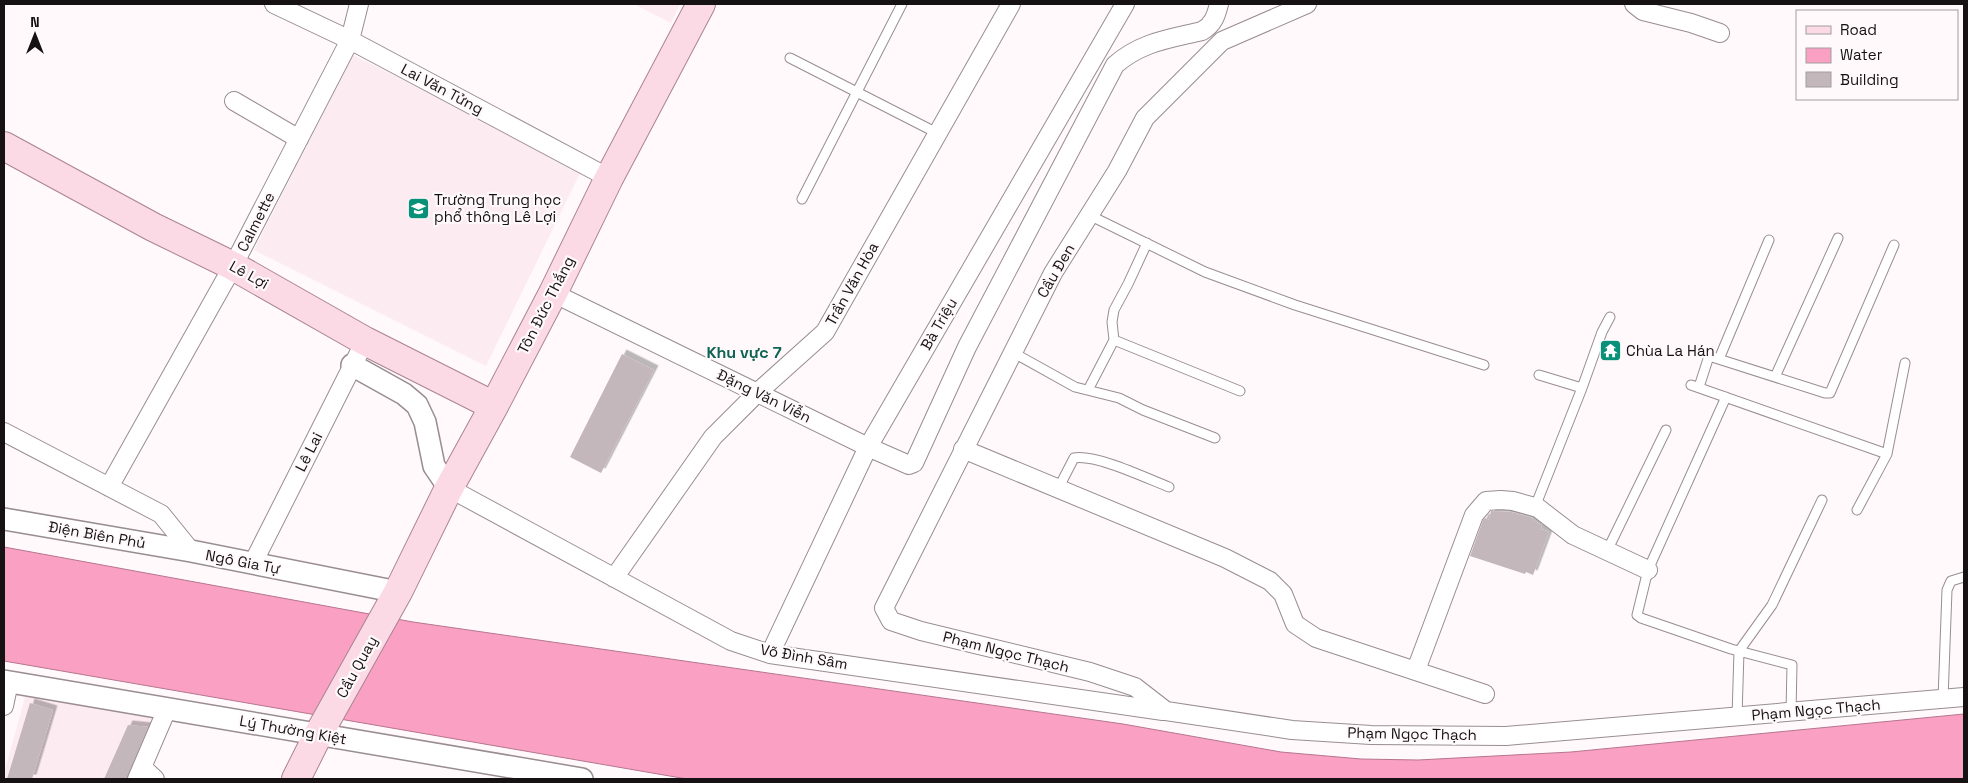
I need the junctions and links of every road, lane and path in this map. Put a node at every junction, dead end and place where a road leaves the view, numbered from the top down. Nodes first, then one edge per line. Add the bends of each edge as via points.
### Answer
1 (274, 4) edge
2 (359, 4) edge
3 (701, 4) edge
4 (902, 4) edge
5 (1011, 4) edge
6 (1125, 4) edge
7 (1219, 4) edge
8 (1307, 4) edge
9 (1634, 4) edge
10 (1720, 33) dead end
11 (350, 40) junction
12 (790, 58) dead end
13 (856, 92) junction
14 (234, 101) dead end
15 (937, 133) junction
16 (299, 139) junction
17 (4, 146) edge
18 (609, 178) junction
19 (802, 199) dead end
20 (1089, 215) junction
21 (1838, 238) dead end
22 (1769, 240) dead end
23 (1147, 243) junction
24 (1894, 245) dead end
25 (233, 266) junction
26 (553, 293) junction
27 (1610, 317) dead end
28 (1114, 340) junction
29 (365, 341) junction
30 (1012, 352) junction
31 (1719, 359) junction
32 (1905, 363) dead end
33 (352, 365) junction
34 (1484, 365) dead end
35 (1539, 375) dead end
36 (1775, 377) junction
37 (1582, 388) junction
38 (1088, 390) junction
39 (1240, 391) dead end
40 (757, 393) junction
41 (1726, 396) junction
42 (494, 406) junction
43 (1666, 430) dead end
44 (4, 432) edge
45 (1215, 438) dead end
46 (868, 447) junction
47 (963, 449) junction
48 (1887, 454) junction
49 (109, 487) junction
50 (1168, 487) dead end
51 (448, 488) junction
52 (1058, 488) junction
53 (1822, 500) dead end
54 (1535, 508) junction
55 (1857, 510) dead end
56 (4, 519) edge
57 (191, 551) junction
58 (1607, 551) junction
59 (253, 563) junction
60 (1648, 570) junction
61 (1964, 577) edge
62 (614, 578) junction
63 (395, 599) junction
64 (884, 608) joint
65 (1739, 651) junction
66 (770, 654) junction
67 (1416, 670) junction
68 (6, 682) edge
69 (1485, 694) dead end
70 (1964, 697) edge
71 (1943, 699) junction
72 (4, 706) edge
73 (167, 709) junction
74 (1166, 711) junction
75 (1791, 712) junction
76 (1737, 717) junction
77 (321, 731) junction
78 (145, 775) edge
79 (296, 779) edge
80 (582, 779) edge

1 - 11 street, Lai Văn Tửng
2 - 11 street, Calmette
3 - 18 main road, Tôn Đức Thắng
4 - 13 lane
5 - 15 street, Trần Văn Hòa
6 - 46 street, Bà Triệu
7 - 46 street, Đặng Văn Viễn via 1209,27 1144,46 1115,65 967,347 914,462 902,464
8 - 20 street, Cầu Đen via 1222,41 1145,118
9 - 10 street via 1643,11
11 - 16 street, Calmette
11 - 18 street, Lai Văn Tửng
12 - 13 lane
13 - 15 lane
13 - 19 lane
14 - 16 street
15 - 40 street, Trần Văn Hòa via 825,332
16 - 25 street, Calmette
17 - 25 main road, Lê Lợi
18 - 26 main road, Tôn Đức Thắng
20 - 23 lane
20 - 30 street, Cầu Đen via 1053,273
21 - 36 lane
22 - 31 lane
23 - 28 lane via 1114,310
23 - 34 lane via 1205,272 1295,306
24 - 36 lane via 1830,393
25 - 29 main road, Lê Lợi
25 - 49 street, Calmette
26 - 40 street, Đặng Văn Viễn
26 - 42 main road, Tôn Đức Thắng
27 - 37 lane
28 - 38 lane
28 - 39 lane
29 - 33 street, Lê Lai
29 - 42 main road, Lê Lợi
30 - 38 lane via 1075,387
30 - 47 street, Cầu Đen
31 - 36 lane
31 - 41 lane via 1709,356 1695,386
32 - 48 lane
33 - 51 street via 404,394 417,405 425,422 434,466
33 - 59 street, Lê Lai
35 - 37 lane
37 - 54 lane
38 - 45 lane via 1119,398
40 - 46 street, Đặng Văn Viễn
40 - 62 street, Trần Văn Hòa via 713,437
41 - 48 lane
41 - 60 lane
42 - 51 main road, Tôn Đức Thắng
43 - 58 lane
44 - 49 street, Ngô Gia Tự
46 - 66 street, Bà Triệu
47 - 52 street
47 - 64 street, Cầu Đen
48 - 55 lane
49 - 57 street, Ngô Gia Tự via 161,514
50 - 52 lane via 1093,458 1074,458
51 - 62 street, Võ Đình Sâm
51 - 63 main road, Tôn Đức Thắng
52 - 67 street via 1225,558 1270,581 1283,594 1295,624 1316,638
53 - 65 lane via 1772,605
54 - 58 street via 1573,535
54 - 67 street via 1501,500 1486,502 1474,515
56 - 57 street, Điện Biên Phủ
57 - 59 street, Ngô Gia Tự
58 - 60 street
59 - 63 street, Ngô Gia Tự
60 - 65 lane via 1637,614 1641,618
61 - 71 lane via 1951,581 1947,590
62 - 66 street, Võ Đình Sâm via 731,641
63 - 77 main road, Cầu Quay
64 - 74 street, Phạm Ngọc Thạch via 890,622 1090,672 1135,688
65 - 75 lane via 1792,665
65 - 76 lane
66 - 74 street, Võ Đình Sâm
67 - 69 street
68 - 72 street
68 - 73 street, Lý Thường Kiệt
70 - 71 street, Phạm Ngọc Thạch
71 - 75 street, Phạm Ngọc Thạch
73 - 77 street, Lý Thường Kiệt
73 - 78 street
74 - 76 street, Phạm Ngọc Thạch via 1292,730 1380,735 1506,736
75 - 76 street, Phạm Ngọc Thạch
77 - 79 main road, Cầu Quay
77 - 80 street, Lý Thường Kiệt

